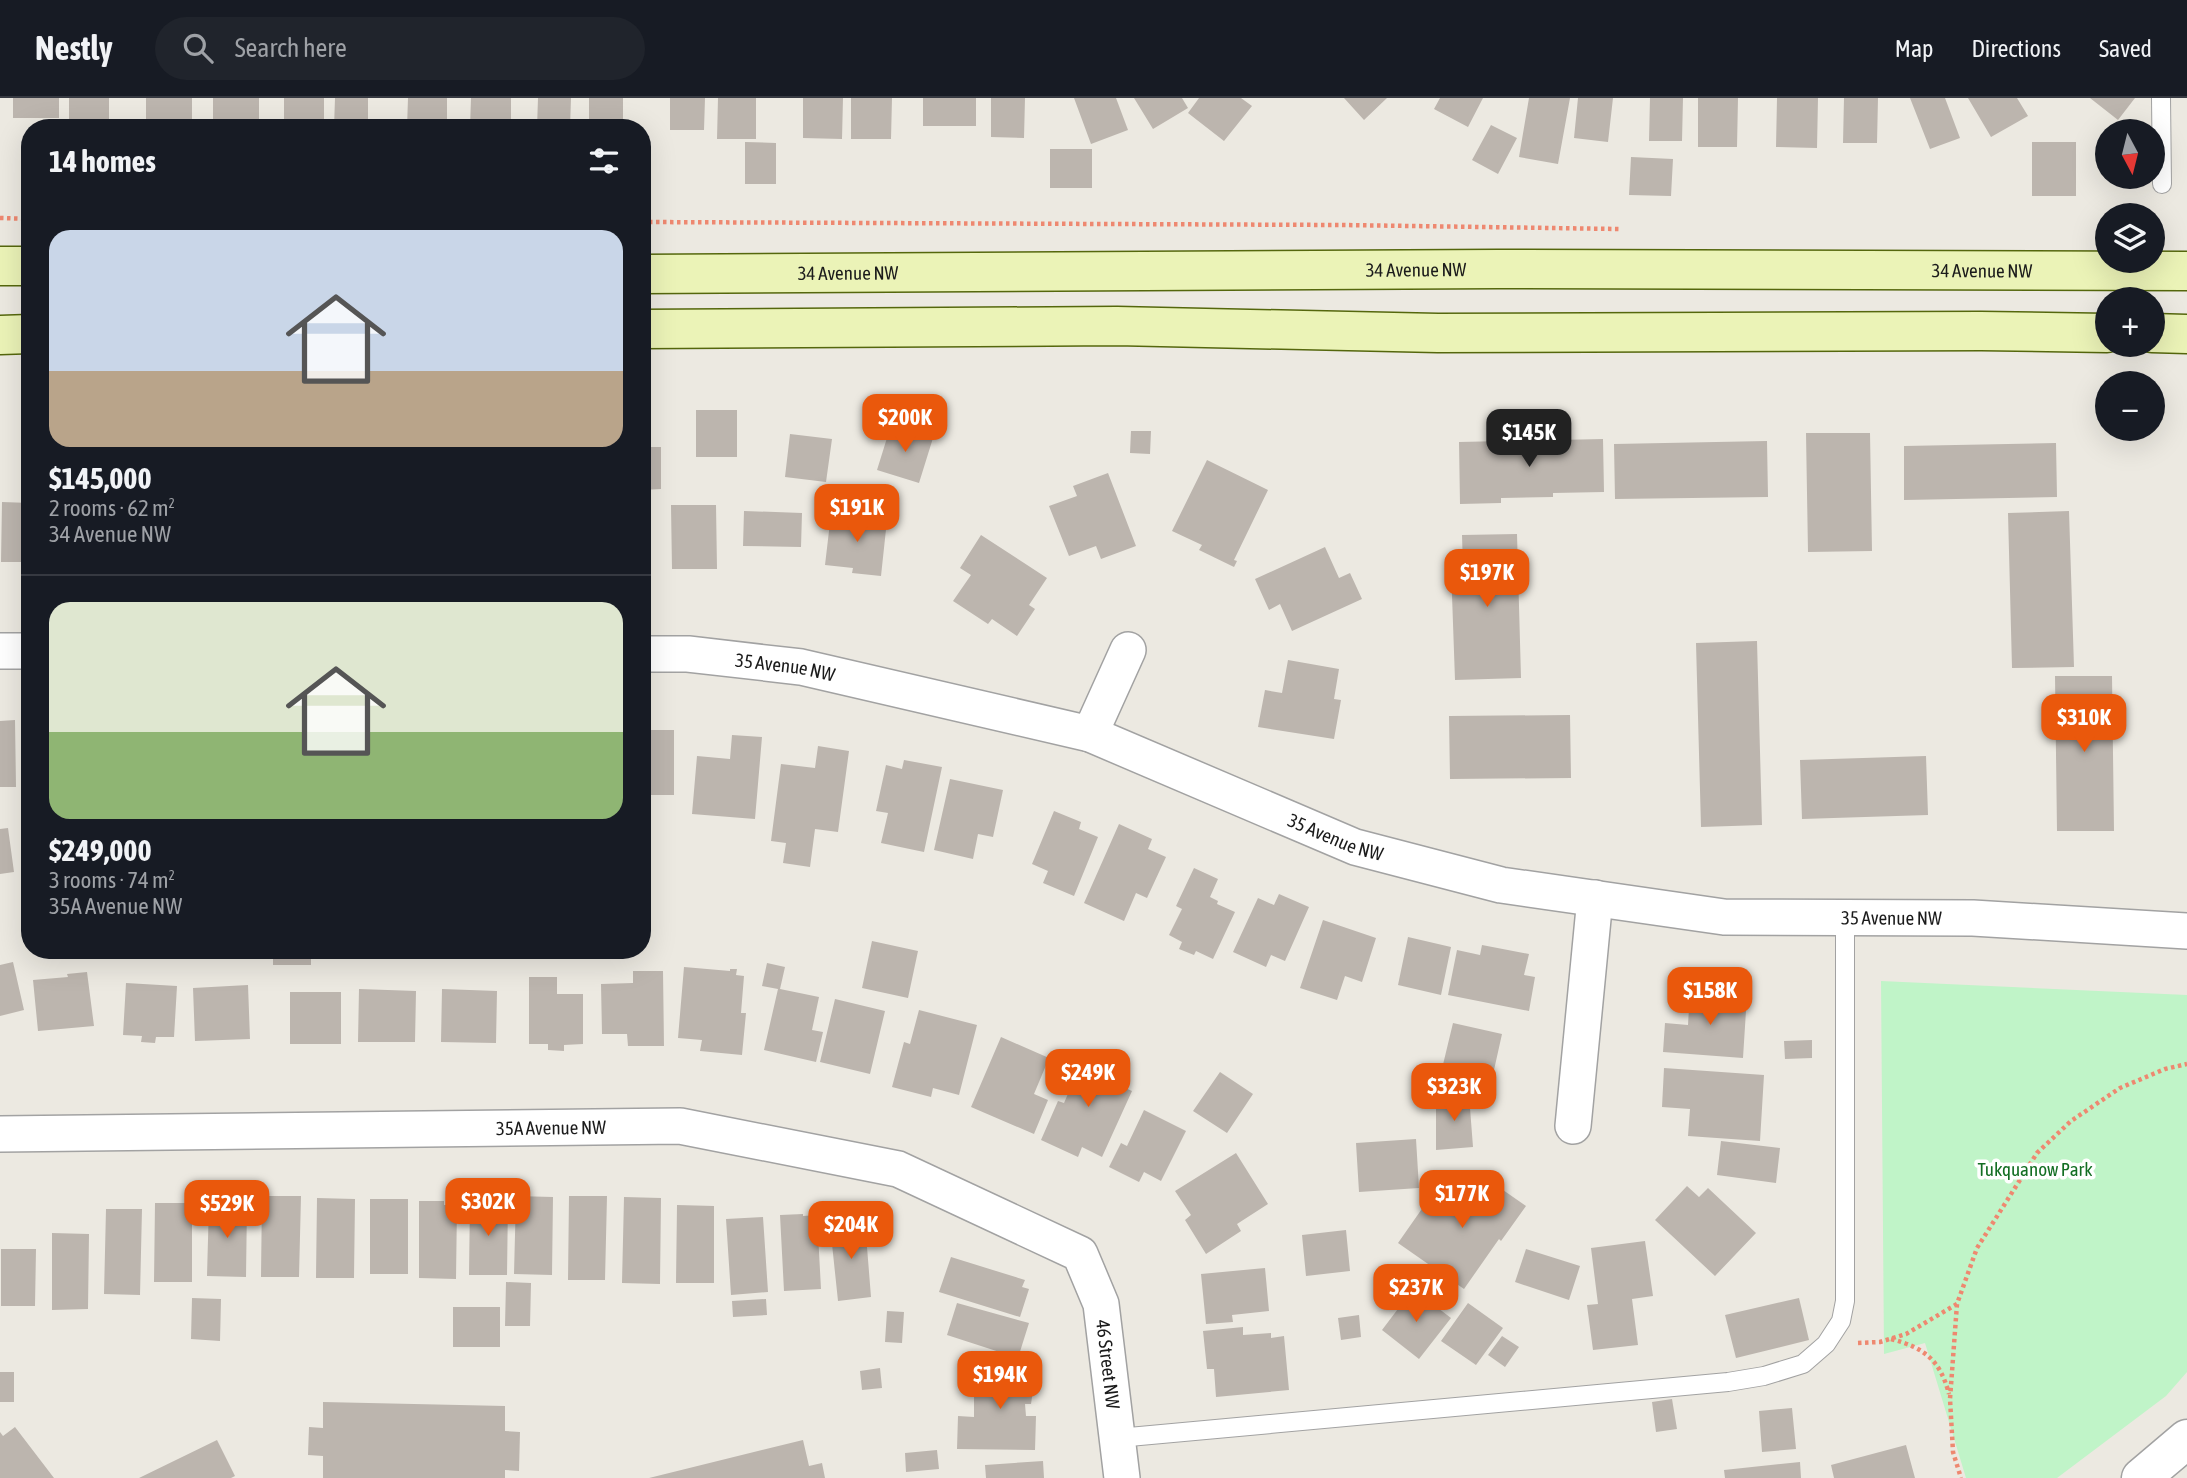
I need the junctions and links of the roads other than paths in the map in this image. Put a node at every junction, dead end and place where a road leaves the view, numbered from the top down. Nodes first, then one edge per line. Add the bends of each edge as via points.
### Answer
1 (2161, 98) edge
2 (2161, 119) edge
3 (0, 266) edge
4 (21, 266) edge
5 (2187, 271) edge
6 (651, 274) edge
7 (651, 329) edge
8 (2095, 333) edge
9 (2165, 333) edge
10 (21, 334) edge
11 (2187, 334) edge
12 (0, 335) edge
13 (1128, 650) dead end
14 (0, 651) edge
15 (21, 651) edge
16 (651, 654) edge
17 (1090, 734) junction
18 (1595, 898) junction
19 (1845, 919) junction
20 (2187, 931) edge
21 (1573, 1126) dead end
22 (0, 1134) edge
23 (1080, 1254) joint
24 (1118, 1438) junction
25 (2187, 1439) edge
26 (1122, 1478) edge
27 (2141, 1478) edge

1 - 2 lane
3 - 4 main road
5 - 6 main road, 34 Avenue NW
7 - 8 main road via 1117,326 1438,333
9 - 11 main road
10 - 12 main road
13 - 17 street
14 - 15 street
16 - 17 street, 35 Avenue NW via 801,667
17 - 18 street, 35 Avenue NW via 1355,847 1501,884
18 - 19 street, 35 Avenue NW via 1724,917
18 - 21 street
19 - 20 street, 35 Avenue NW via 1973,918
19 - 24 lane via 1845,1301 1841,1321 1826,1344 1803,1364 1728,1382
22 - 23 street, 35A Avenue NW via 680,1126 898,1168
23 - 24 street, 46 Street NW via 1101,1304
24 - 26 street, 46 Street NW
25 - 27 street

